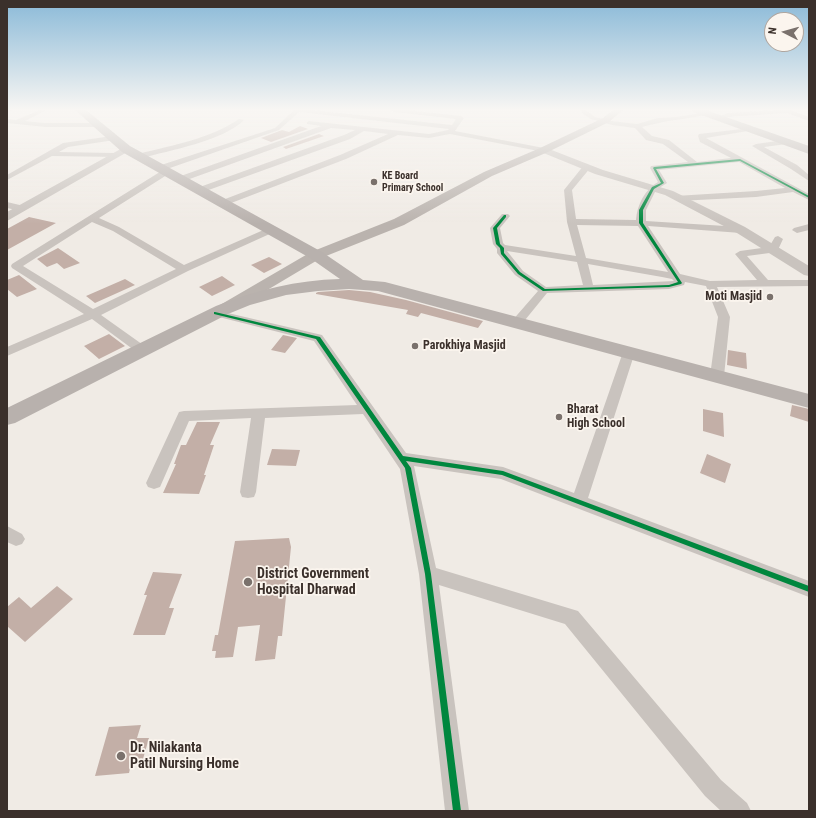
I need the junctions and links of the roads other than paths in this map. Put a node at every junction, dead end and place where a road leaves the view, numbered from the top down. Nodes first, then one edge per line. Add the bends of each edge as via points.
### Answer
1 (61, 148) edge
2 (118, 148) edge
3 (167, 148) edge
4 (224, 148) edge
5 (267, 148) edge
6 (316, 148) edge
7 (362, 148) edge
8 (536, 148) edge
9 (548, 148) edge
10 (674, 148) edge
11 (718, 148) edge
12 (760, 148) edge
13 (544, 150) junction
14 (120, 152) junction
15 (52, 154) junction
16 (141, 156) junction
17 (740, 160) junction
18 (695, 164) junction
19 (587, 167) junction
20 (164, 170) junction
21 (7, 178) edge
22 (809, 179) edge
23 (181, 180) junction
24 (653, 188) junction
25 (794, 188) junction
26 (200, 190) junction
27 (809, 197) edge
28 (678, 198) junction
29 (224, 203) junction
30 (7, 205) edge
31 (22, 208) junction
32 (505, 216) dead end
33 (7, 217) edge
34 (93, 219) junction
35 (572, 222) junction
36 (641, 223) junction
37 (809, 227) edge
38 (271, 230) junction
39 (741, 230) junction
40 (797, 230) dead end
41 (778, 239) dead end
42 (502, 248) junction
43 (773, 250) junction
44 (316, 255) junction
45 (581, 260) junction
46 (184, 268) junction
47 (12, 269) edge
48 (809, 272) edge
49 (676, 278) junction
50 (357, 283) junction
51 (765, 283) junction
52 (809, 283) edge
53 (710, 284) junction
54 (589, 289) junction
55 (544, 290) junction
56 (218, 312) junction
57 (93, 314) junction
58 (517, 322) junction
59 (142, 350) junction
60 (7, 352) edge
61 (629, 352) junction
62 (717, 376) junction
63 (809, 401) edge
64 (368, 409) junction
65 (259, 413) junction
66 (7, 417) edge
67 (402, 458) junction
68 (154, 483) dead end
69 (248, 492) dead end
70 (579, 502) junction
71 (428, 574) junction
72 (809, 589) edge
73 (457, 811) edge
74 (739, 811) edge

1 - 15 street
2 - 14 main road
3 - 16 street
4 - 20 street
5 - 23 street
6 - 26 street
7 - 29 street
8 - 13 street
9 - 13 main road
10 - 18 street
11 - 17 street
12 - 22 street via 794,167
13 - 19 street
13 - 44 main road via 488,174 399,222
14 - 15 street
14 - 16 main road
14 - 31 street
15 - 21 street
16 - 20 main road
17 - 18 street
17 - 25 street
18 - 24 street via 654,168 663,183
19 - 24 street
19 - 35 street via 568,190
20 - 23 main road
20 - 34 street
23 - 26 main road
24 - 28 street
24 - 36 street via 641,210
25 - 27 street
25 - 28 street via 756,194
26 - 29 main road
28 - 39 street
29 - 38 main road
30 - 31 street
31 - 33 street
32 - 42 street via 495,228 498,244
34 - 46 street via 116,229
34 - 47 street
35 - 36 street
35 - 45 street
36 - 39 street
36 - 49 street
37 - 40 street
38 - 44 main road
38 - 46 street
39 - 43 street
41 - 43 street
42 - 45 street
42 - 55 street via 502,253 519,274
43 - 48 street
43 - 51 street via 740,254
44 - 50 main road
44 - 56 main road
45 - 49 street
45 - 54 street
46 - 57 street
47 - 57 street
49 - 53 street
49 - 54 street via 680,283 669,286
50 - 56 main road via 326,284 258,296
50 - 58 main road via 379,286
51 - 52 street
51 - 53 street
53 - 62 street via 724,316
54 - 55 street
55 - 58 street
56 - 59 main road
56 - 64 street via 318,338
57 - 59 street
57 - 60 street
58 - 61 main road
59 - 66 main road
61 - 62 main road
61 - 70 street
62 - 63 main road
64 - 65 street
64 - 67 street
65 - 68 street via 184,416
65 - 69 street
67 - 70 street via 503,473
67 - 71 street via 408,468
70 - 72 street
71 - 73 street
71 - 74 street via 571,617 713,788

